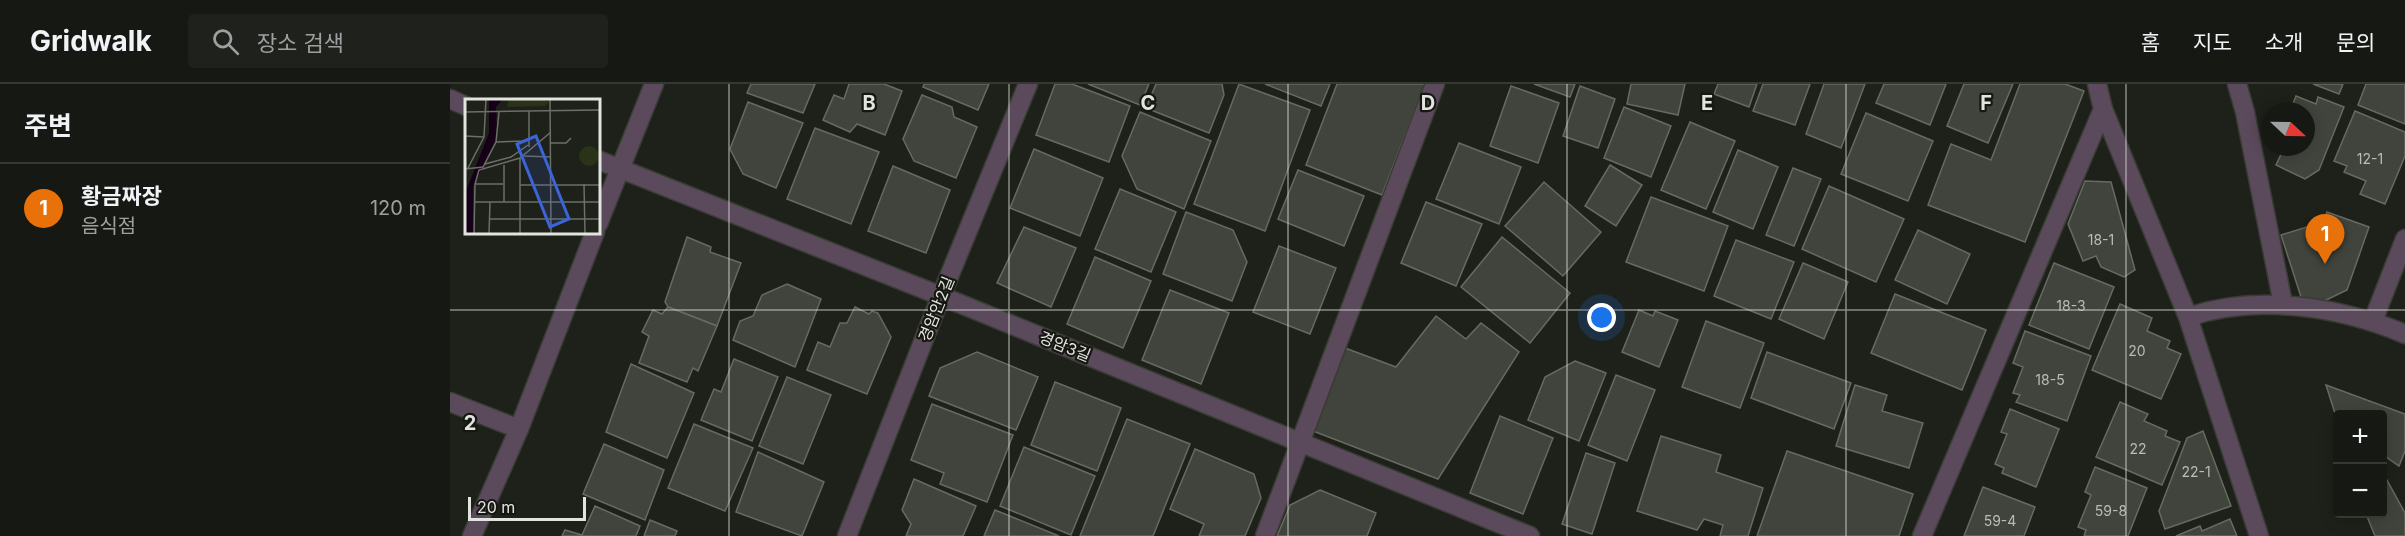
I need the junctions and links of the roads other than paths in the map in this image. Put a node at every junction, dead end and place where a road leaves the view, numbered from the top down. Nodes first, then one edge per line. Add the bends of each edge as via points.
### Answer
1 (654, 84) edge
2 (1028, 84) edge
3 (1435, 84) edge
4 (2097, 84) edge
5 (2237, 84) edge
6 (450, 99) edge
7 (465, 106) edge
8 (2103, 109) junction
9 (600, 161) edge
10 (620, 169) junction
11 (600, 219) edge
12 (594, 234) edge
13 (2405, 239) edge
14 (941, 296) junction
15 (2283, 304) junction
16 (2188, 318) junction
17 (2373, 321) junction
18 (2405, 334) edge
19 (450, 402) edge
20 (519, 429) junction
21 (1301, 442) junction
22 (472, 536) edge
23 (848, 536) edge
24 (1265, 536) edge
25 (1530, 536) edge
26 (1922, 536) edge
27 (2259, 536) edge

1 - 10 street
2 - 14 street, 경암안2길
3 - 21 street
4 - 8 street
5 - 15 street
6 - 7 street
8 - 16 street
8 - 26 street
9 - 10 street, 경암3길
10 - 11 street
10 - 14 street, 경암3길
12 - 20 street
13 - 17 street
14 - 21 street, 경암3길
14 - 23 street, 경암안2길
15 - 16 street via 2231,306
15 - 17 street
16 - 27 street
17 - 18 street
19 - 20 street
20 - 22 street
21 - 24 street
21 - 25 street, 경암3길

